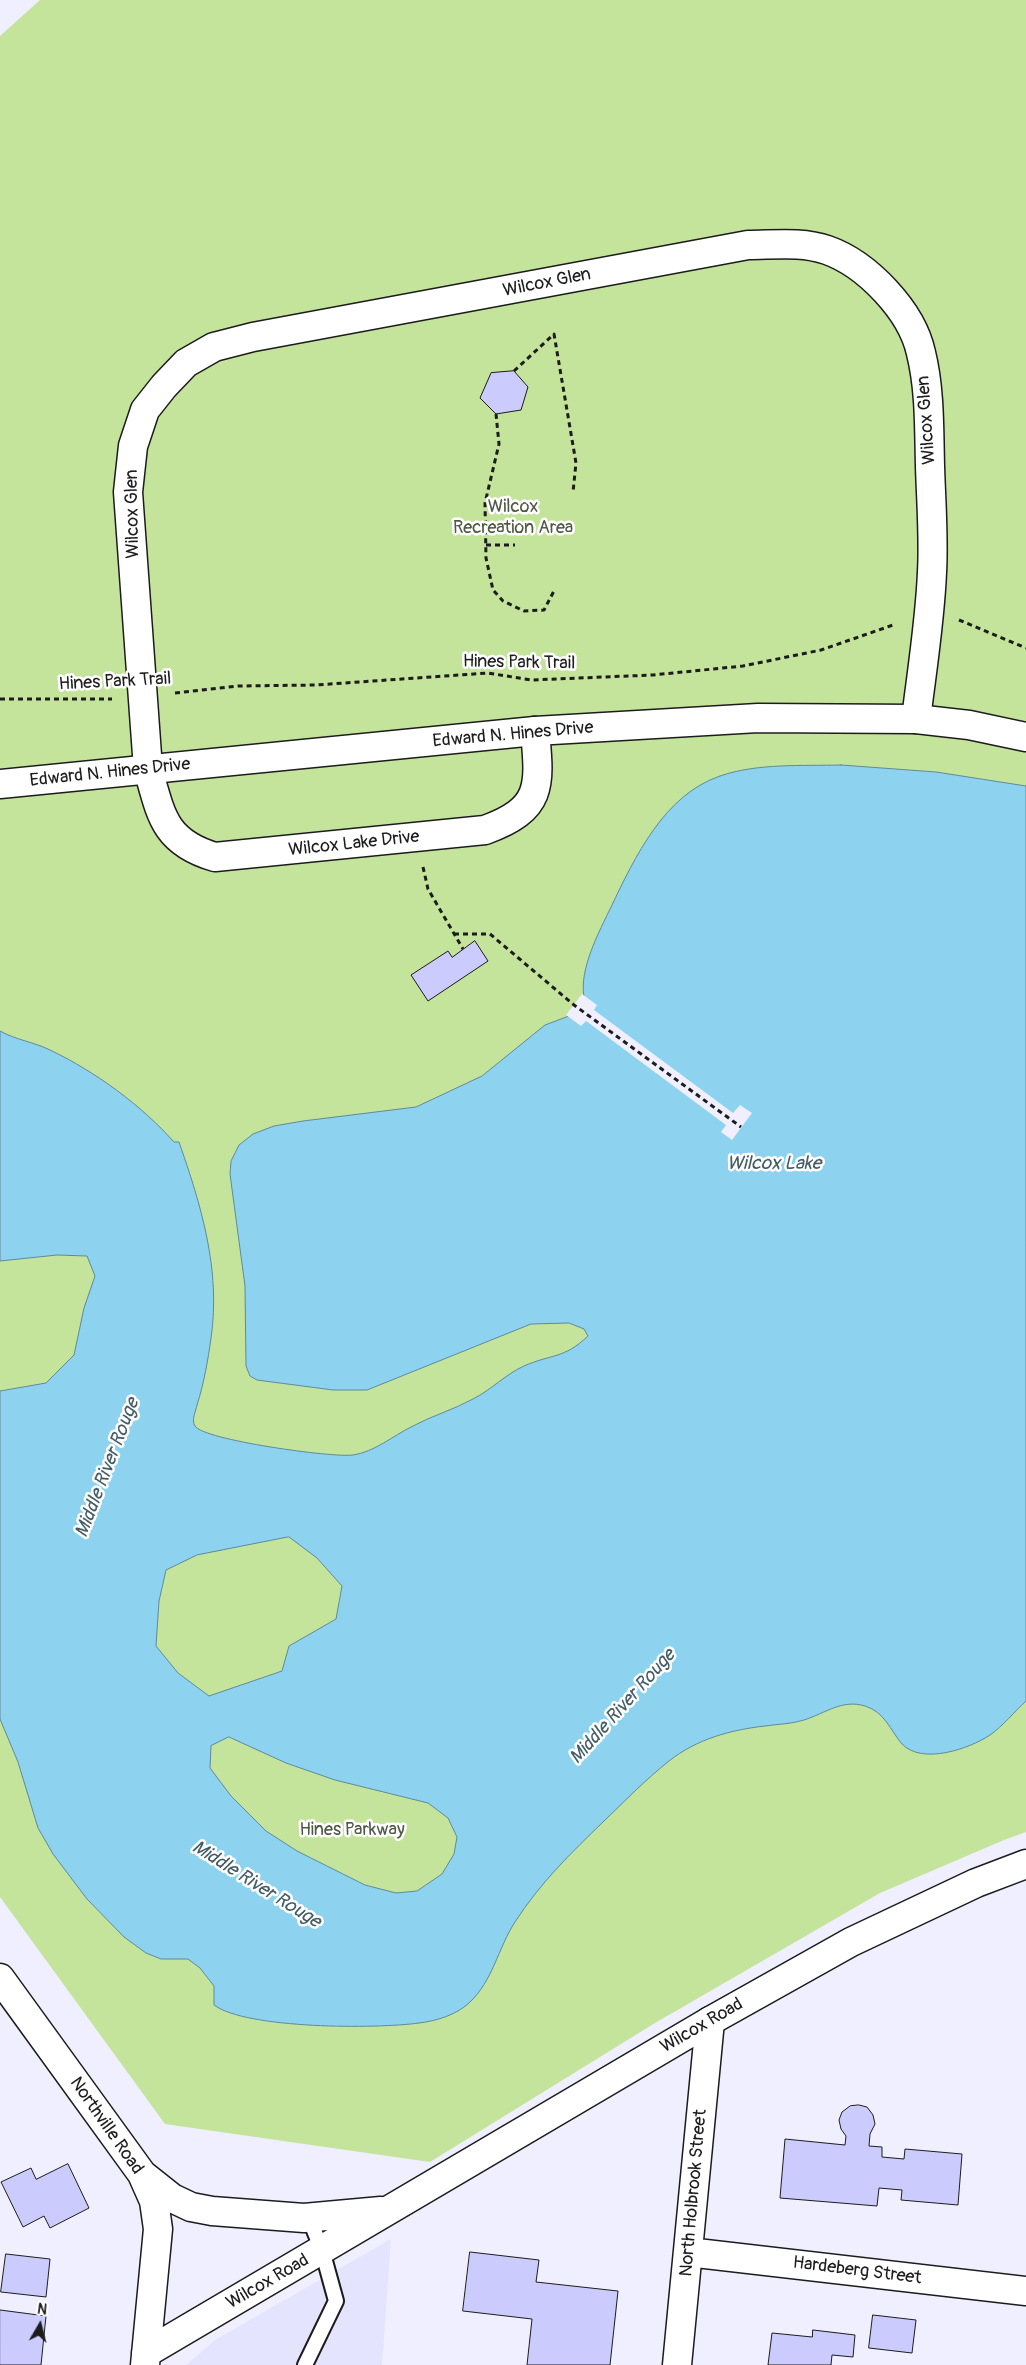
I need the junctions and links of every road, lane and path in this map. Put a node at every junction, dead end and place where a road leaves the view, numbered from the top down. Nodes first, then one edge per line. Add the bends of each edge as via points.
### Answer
1 (514, 371) dead end
2 (496, 414) dead end
3 (573, 492) dead end
4 (486, 545) junction
5 (515, 546) dead end
6 (555, 590) dead end
7 (929, 620) junction
8 (1026, 648) edge
9 (142, 697) junction
10 (0, 699) edge
11 (916, 719) junction
12 (536, 731) junction
13 (1026, 737) edge
14 (148, 769) junction
15 (0, 784) edge
16 (415, 838) junction
17 (454, 934) junction
18 (463, 949) dead end
19 (741, 1127) dead end
20 (1026, 1864) edge
21 (0, 1978) edge
22 (710, 2021) junction
23 (142, 2174) junction
24 (389, 2210) junction
25 (310, 2218) junction
26 (322, 2250) junction
27 (688, 2252) junction
28 (1026, 2291) edge
29 (145, 2359) edge
30 (305, 2365) edge
31 (677, 2365) edge

1 - 3 path via 554,334 576,463
2 - 4 path via 499,444 485,503
4 - 5 path
4 - 6 path via 493,590 503,601 524,611 544,610
7 - 8 path, Hines Park Trail via 961,620
7 - 9 path, Hines Park Trail via 906,620 821,650 743,666 662,674 531,680 488,673 316,685 238,686
7 - 9 street, Wilcox Glen via 932,570 929,416 921,352 908,322 892,297 862,270 827,250 794,244 748,245 253,337 214,347 186,364 145,410 133,446 128,492
7 - 11 street, Wilcox Glen
9 - 10 path, Hines Park Trail
9 - 14 street, Wilcox Glen
11 - 12 street, Edward N. Hines Drive via 758,718
11 - 13 street, Edward N. Hines Drive
12 - 14 street, Edward N. Hines Drive
12 - 16 street, Wilcox Lake Drive via 539,774 536,789 525,806 509,821 485,830
14 - 15 street, Edward N. Hines Drive
14 - 16 street, Wilcox Lake Drive via 160,812 169,830 199,852 216,857
16 - 17 path via 428,888
17 - 18 path
17 - 19 path via 490,934 574,1005
20 - 22 street, Wilcox Road via 976,1883 851,1942
21 - 23 street, Northville Road
22 - 24 street, Wilcox Road
22 - 27 street, North Holbrook Street
23 - 25 street, Wilcox Road via 172,2198 191,2207
23 - 29 street, Northville Road via 154,2201 158,2229
24 - 25 street, Wilcox Road
24 - 26 street, Wilcox Road
25 - 26 lane
26 - 29 street, Wilcox Road
26 - 30 lane via 336,2301
27 - 28 street, Hardeberg Street
27 - 31 street, North Holbrook Street

